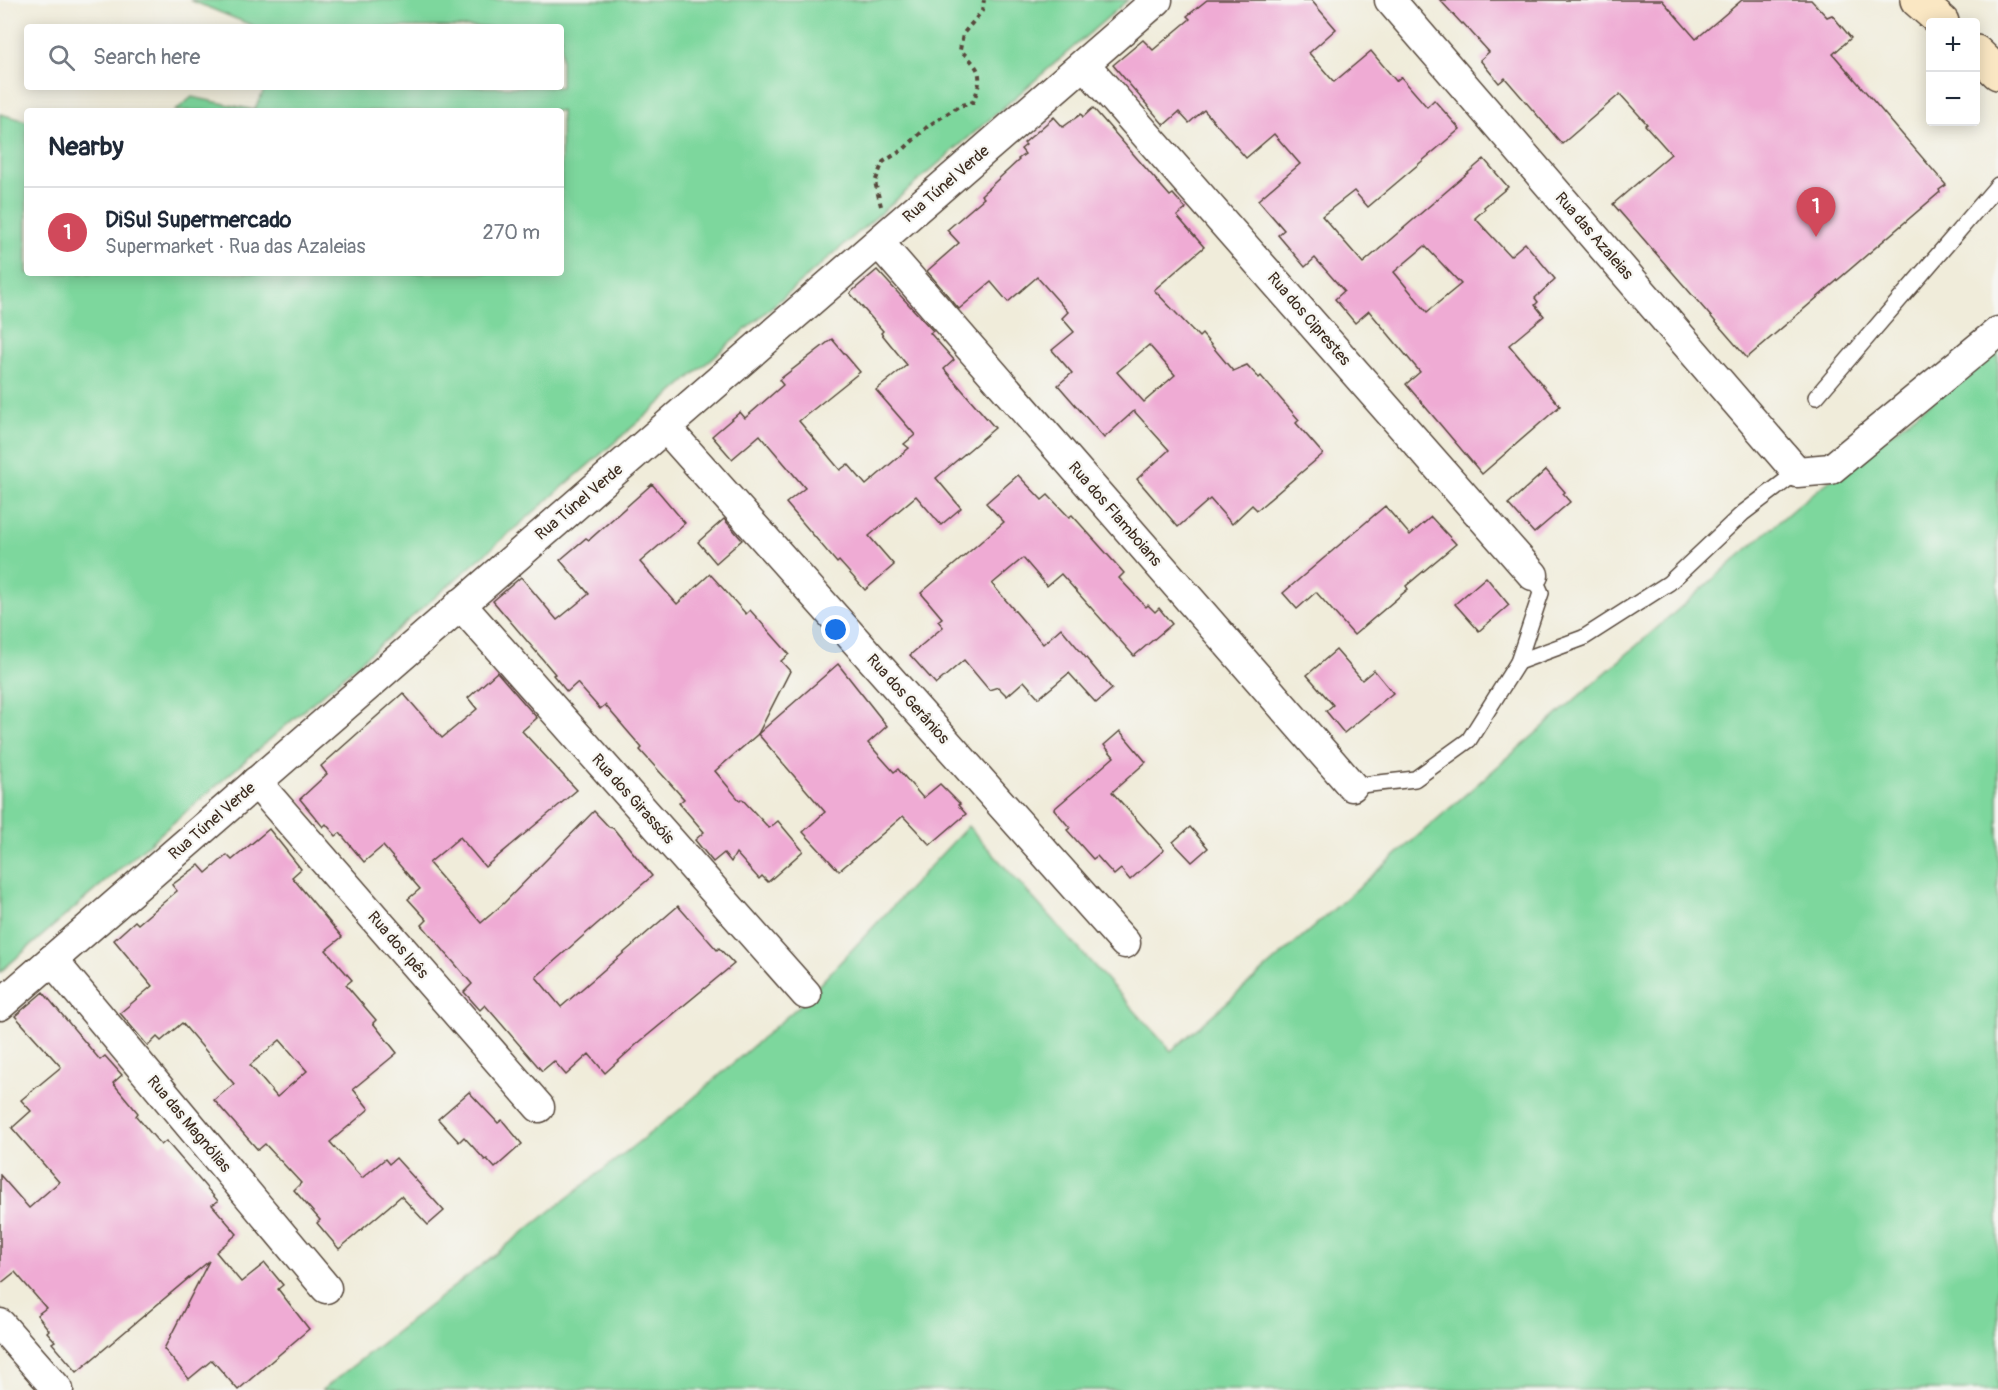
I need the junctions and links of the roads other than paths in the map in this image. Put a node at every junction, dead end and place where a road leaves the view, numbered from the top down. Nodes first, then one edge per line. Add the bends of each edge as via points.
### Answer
1 (1157, 0) edge
2 (1390, 0) edge
3 (1917, 0) edge
4 (1937, 18) edge
5 (1980, 56) edge
6 (1084, 64) junction
7 (1998, 72) edge
8 (1998, 185) edge
9 (886, 237) junction
10 (1998, 332) edge
11 (1816, 396) dead end
12 (666, 428) junction
13 (1797, 472) junction
14 (1533, 574) joint
15 (460, 604) junction
16 (1518, 662) junction
17 (256, 782) junction
18 (1352, 786) joint
19 (1125, 944) dead end
20 (52, 960) junction
21 (806, 994) dead end
22 (0, 1005) edge
23 (539, 1107) dead end
24 (326, 1288) dead end
25 (0, 1324) edge
26 (58, 1390) edge

1 - 6 street, Rua Túnel Verde
2 - 13 street, Rua das Azaleias
3 - 4 main road
5 - 7 main road
6 - 9 street, Rua Túnel Verde
6 - 14 street, Rua dos Ciprestes
8 - 11 lane
9 - 12 street, Rua Túnel Verde
9 - 18 street, Rua dos Flamboians
10 - 13 street via 1831,469
12 - 15 street, Rua Túnel Verde
12 - 19 street, Rua dos Gerânios
13 - 16 lane via 1743,513 1669,583 1583,638
14 - 16 lane via 1541,593
15 - 17 street, Rua Túnel Verde
15 - 21 street, Rua dos Girassóis
16 - 18 lane via 1469,740 1414,779
17 - 20 street, Rua Túnel Verde
17 - 23 street, Rua dos Ipês
20 - 22 street, Rua Túnel Verde
20 - 24 street, Rua das Magnólias
25 - 26 street

